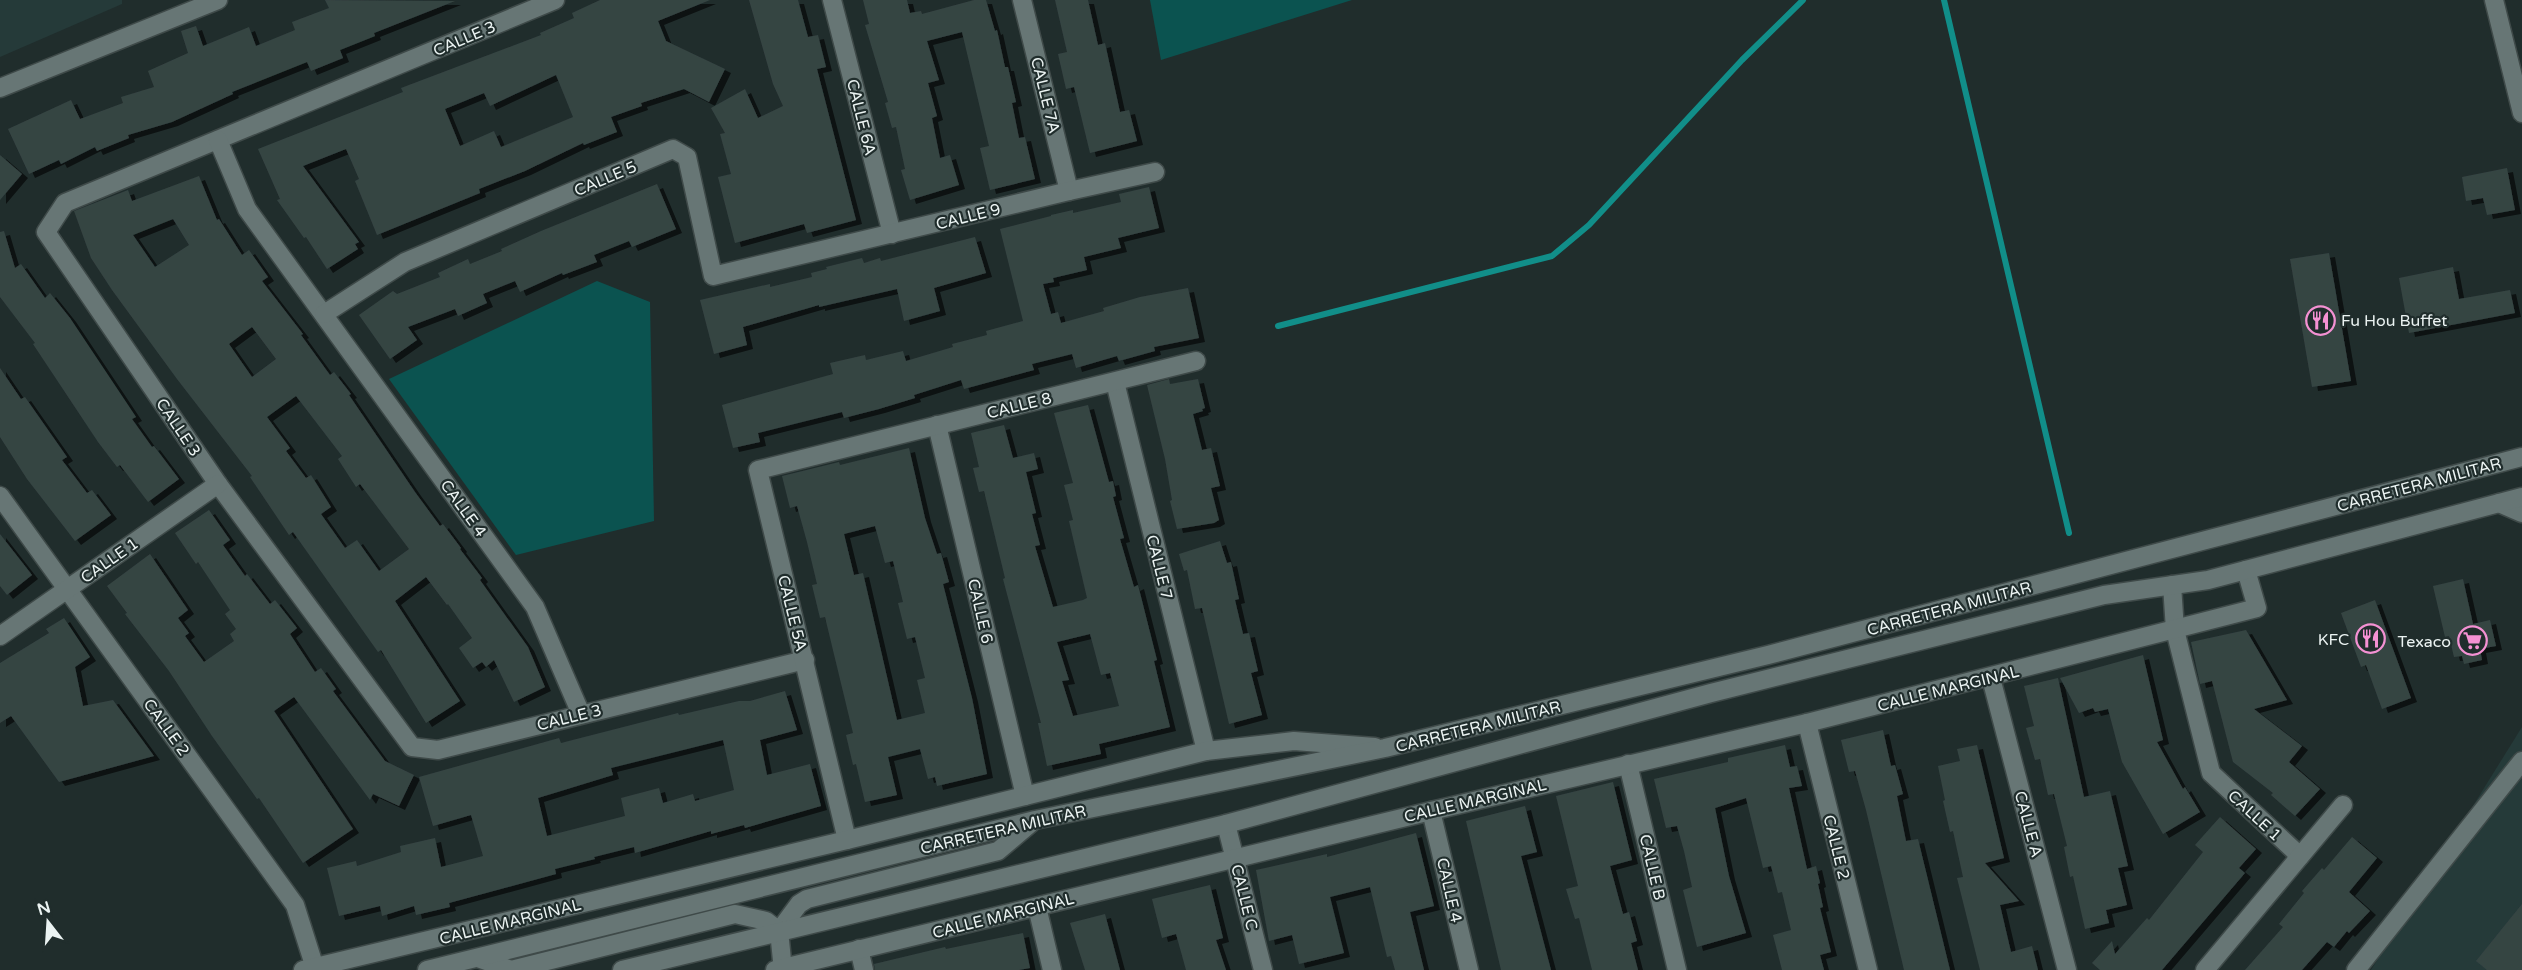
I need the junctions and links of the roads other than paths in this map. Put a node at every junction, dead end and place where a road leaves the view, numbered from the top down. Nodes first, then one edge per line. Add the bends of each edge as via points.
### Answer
1 (218, 0) edge
2 (555, 0) edge
3 (832, 0) edge
4 (1022, 0) edge
5 (2494, 0) edge
6 (0, 88) edge
7 (2522, 113) edge
8 (218, 140) junction
9 (1155, 172) dead end
10 (1069, 191) junction
11 (892, 234) junction
12 (813, 253) joint
13 (324, 315) junction
14 (1196, 361) dead end
15 (1115, 382) junction
16 (937, 425) junction
17 (842, 449) joint
18 (2522, 457) edge
19 (218, 484) junction
20 (0, 496) edge
21 (2522, 497) edge
22 (2499, 503) junction
23 (2522, 513) edge
24 (2246, 570) junction
25 (2172, 585) junction
26 (68, 589) junction
27 (2175, 630) junction
28 (0, 636) edge
29 (805, 660) junction
30 (1991, 678) junction
31 (581, 714) junction
32 (1807, 723) junction
33 (1385, 748) junction
34 (1206, 751) junction
35 (2522, 761) edge
36 (1628, 764) junction
37 (1025, 796) junction
38 (2343, 805) dead end
39 (1431, 811) junction
40 (1035, 820) junction
41 (1226, 824) junction
42 (847, 840) junction
43 (2300, 856) junction
44 (1236, 858) junction
45 (1037, 907) junction
46 (779, 931) junction
47 (860, 950) junction
48 (478, 958) junction
49 (309, 969) edge
50 (780, 969) edge
51 (428, 970) edge
52 (622, 970) edge
53 (864, 970) edge
54 (1052, 970) edge
55 (1263, 970) edge
56 (1469, 970) edge
57 (1677, 970) edge
58 (1868, 970) edge
59 (2067, 970) edge
60 (2205, 970) edge
61 (2356, 970) edge

1 - 6 street
2 - 8 street, CALLE 3
3 - 11 street, CALLE 6A
4 - 10 street, CALLE 7A
5 - 7 street
8 - 13 street, CALLE 4 via 247,209
8 - 19 street, CALLE 3 via 65,203 46,232
9 - 10 street, CALLE 9
10 - 11 street, CALLE 9
11 - 12 street, CALLE 9
12 - 13 street, CALLE 5 via 713,276 687,157 673,149 405,262
13 - 31 street, CALLE 4 via 535,607
14 - 15 street, CALLE 8
15 - 16 street, CALLE 8
15 - 34 street, CALLE 7
16 - 17 street, CALLE 8
16 - 37 street, CALLE 6
17 - 29 street, CALLE 5A via 758,470
18 - 33 street, CARRETERA MILITAR via 1768,655
19 - 26 street, CALLE 1
19 - 31 street, CALLE 3 via 412,747 438,750
20 - 26 street, CALLE 2
21 - 22 street, CARRETERA MILITAR
22 - 23 street
22 - 24 street, CARRETERA MILITAR
24 - 25 street, CARRETERA MILITAR
24 - 27 street, CALLE MARGINAL via 2257,609
25 - 27 street
25 - 41 street, CARRETERA MILITAR via 2104,595 1711,693
26 - 28 street, CALLE 1
26 - 49 street, CALLE 2 via 295,904
27 - 30 street, CALLE MARGINAL
27 - 43 street, CALLE 1 via 2211,773
29 - 31 street, CALLE 3
29 - 42 street, CALLE 5A
30 - 32 street, CALLE MARGINAL
30 - 59 street, CALLE A
32 - 36 street, CALLE MARGINAL
32 - 58 street, CALLE 2
33 - 34 street, CALLE MARGINAL via 1294,741
33 - 40 street, CARRETERA MILITAR
34 - 37 street, CALLE MARGINAL
35 - 61 street
36 - 39 street, CALLE MARGINAL
36 - 57 street, CALLE B
37 - 42 street, CALLE MARGINAL
38 - 43 street
39 - 44 street, CALLE MARGINAL
39 - 56 street, CALLE 4
40 - 46 street via 998,851 807,899
40 - 48 street, CARRETERA MILITAR
41 - 44 street, CALLE C
41 - 46 street, CARRETERA MILITAR
42 - 49 street, CALLE MARGINAL
43 - 60 street
44 - 45 street, CALLE MARGINAL
44 - 55 street, CALLE C
45 - 47 street, CALLE MARGINAL
45 - 54 street
46 - 48 street via 766,921 735,914 511,970
46 - 50 street
46 - 52 street, CARRETERA MILITAR
47 - 50 street, CALLE MARGINAL
47 - 53 street
48 - 51 street, CARRETERA MILITAR

